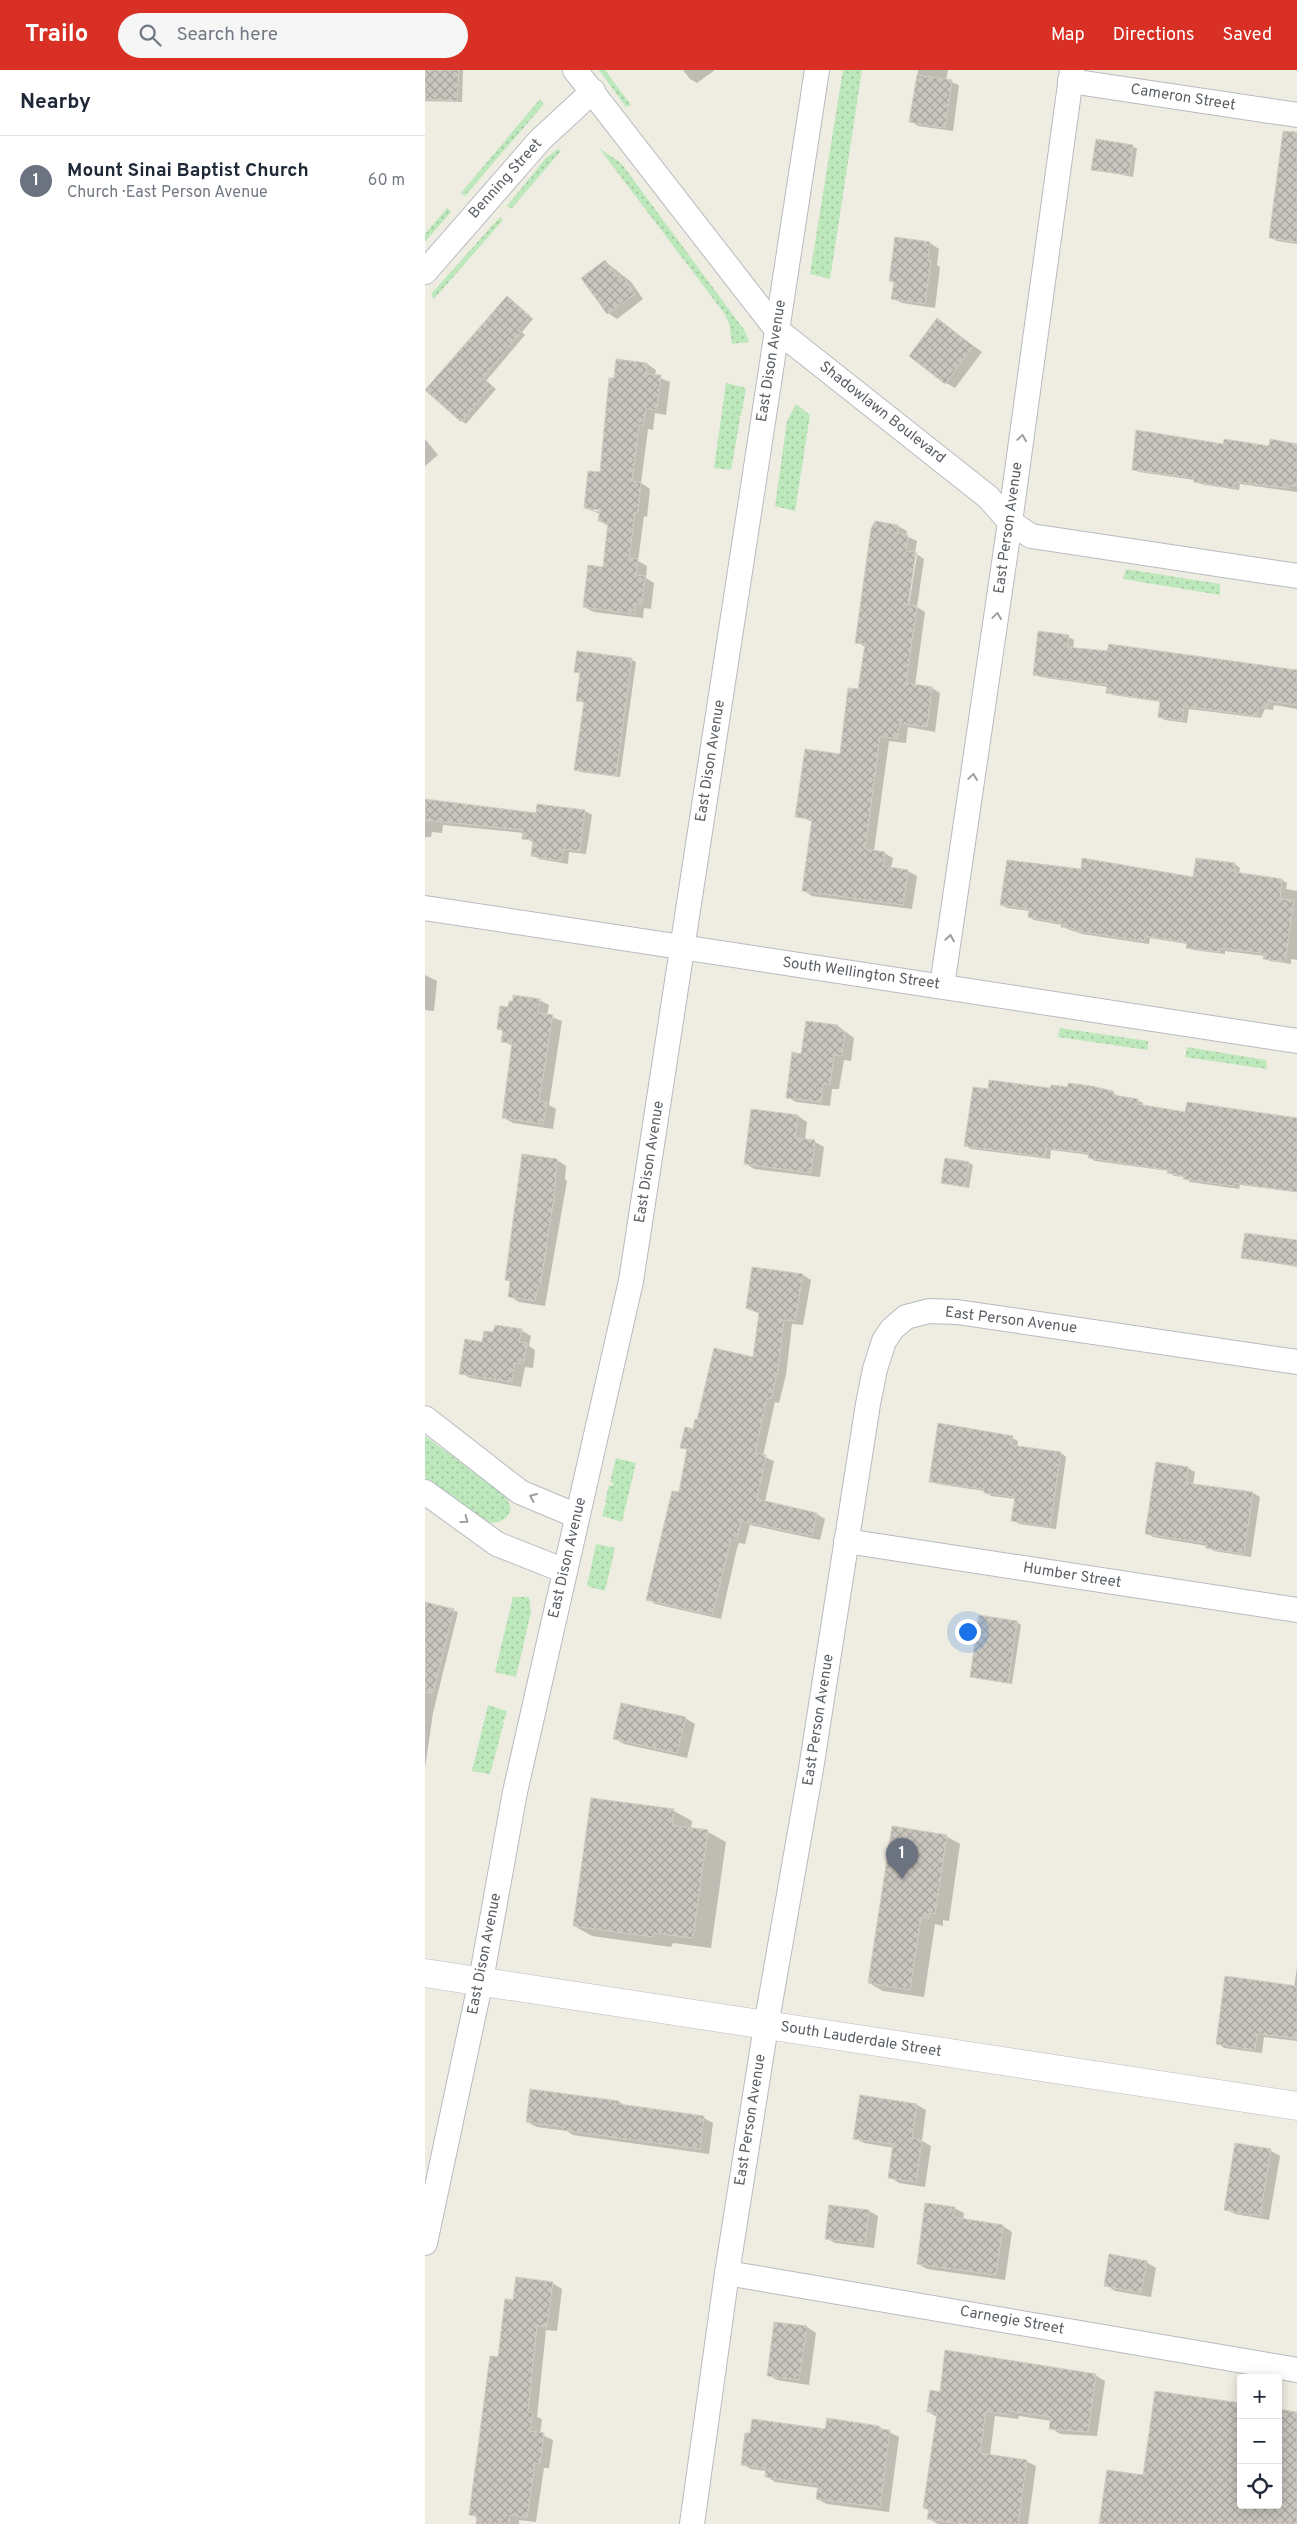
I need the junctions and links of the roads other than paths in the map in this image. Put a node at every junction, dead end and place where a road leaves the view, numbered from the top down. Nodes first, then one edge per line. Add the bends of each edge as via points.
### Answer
1 (575, 70) edge
2 (817, 70) edge
3 (1071, 75) edge
4 (593, 91) junction
5 (1297, 115) edge
6 (425, 272) edge
7 (777, 330) junction
8 (1010, 522) junction
9 (1297, 576) edge
10 (425, 908) edge
11 (683, 947) junction
12 (942, 986) junction
13 (1297, 1041) edge
14 (1297, 1362) edge
15 (425, 1418) edge
16 (425, 1492) edge
17 (577, 1516) junction
18 (846, 1541) junction
19 (565, 1571) junction
20 (1297, 1610) edge
21 (425, 1973) edge
22 (481, 1980) junction
23 (766, 2026) junction
24 (1297, 2106) edge
25 (425, 2243) edge
26 (727, 2273) junction
27 (1297, 2370) edge
28 (691, 2524) edge

1 - 4 street, Shadowlawn Boulevard
2 - 7 street, East Dison Avenue
3 - 5 street, Cameron Street
8 -> 3 street, East Person Avenue
4 - 6 street, Benning Street via 540,140
4 - 7 street, Shadowlawn Boulevard
7 - 8 street, Shadowlawn Boulevard via 988,498
7 - 11 street, East Dison Avenue
8 - 9 street, Shadowlawn Boulevard via 1031,536
12 -> 8 street, East Person Avenue
10 - 11 street, South Wellington Street
11 - 12 street, South Wellington Street
11 - 17 street, East Dison Avenue via 631,1281
12 - 13 street, South Wellington Street
14 - 18 street, East Person Avenue via 957,1312 929,1311 906,1317 884,1341 875,1369
17 -> 15 street via 520,1492
16 -> 19 street via 497,1544
17 - 19 street, East Dison Avenue
18 - 20 street, Humber Street
18 - 23 street, East Person Avenue via 811,1770
19 - 22 street, East Dison Avenue via 515,1792
21 - 22 street, South Lauderdale Street
22 - 23 street, South Lauderdale Street
22 - 25 street, East Dison Avenue
23 - 24 street, South Lauderdale Street
23 - 26 street, East Person Avenue
26 - 27 street, Carnegie Street
26 - 28 street, East Person Avenue

